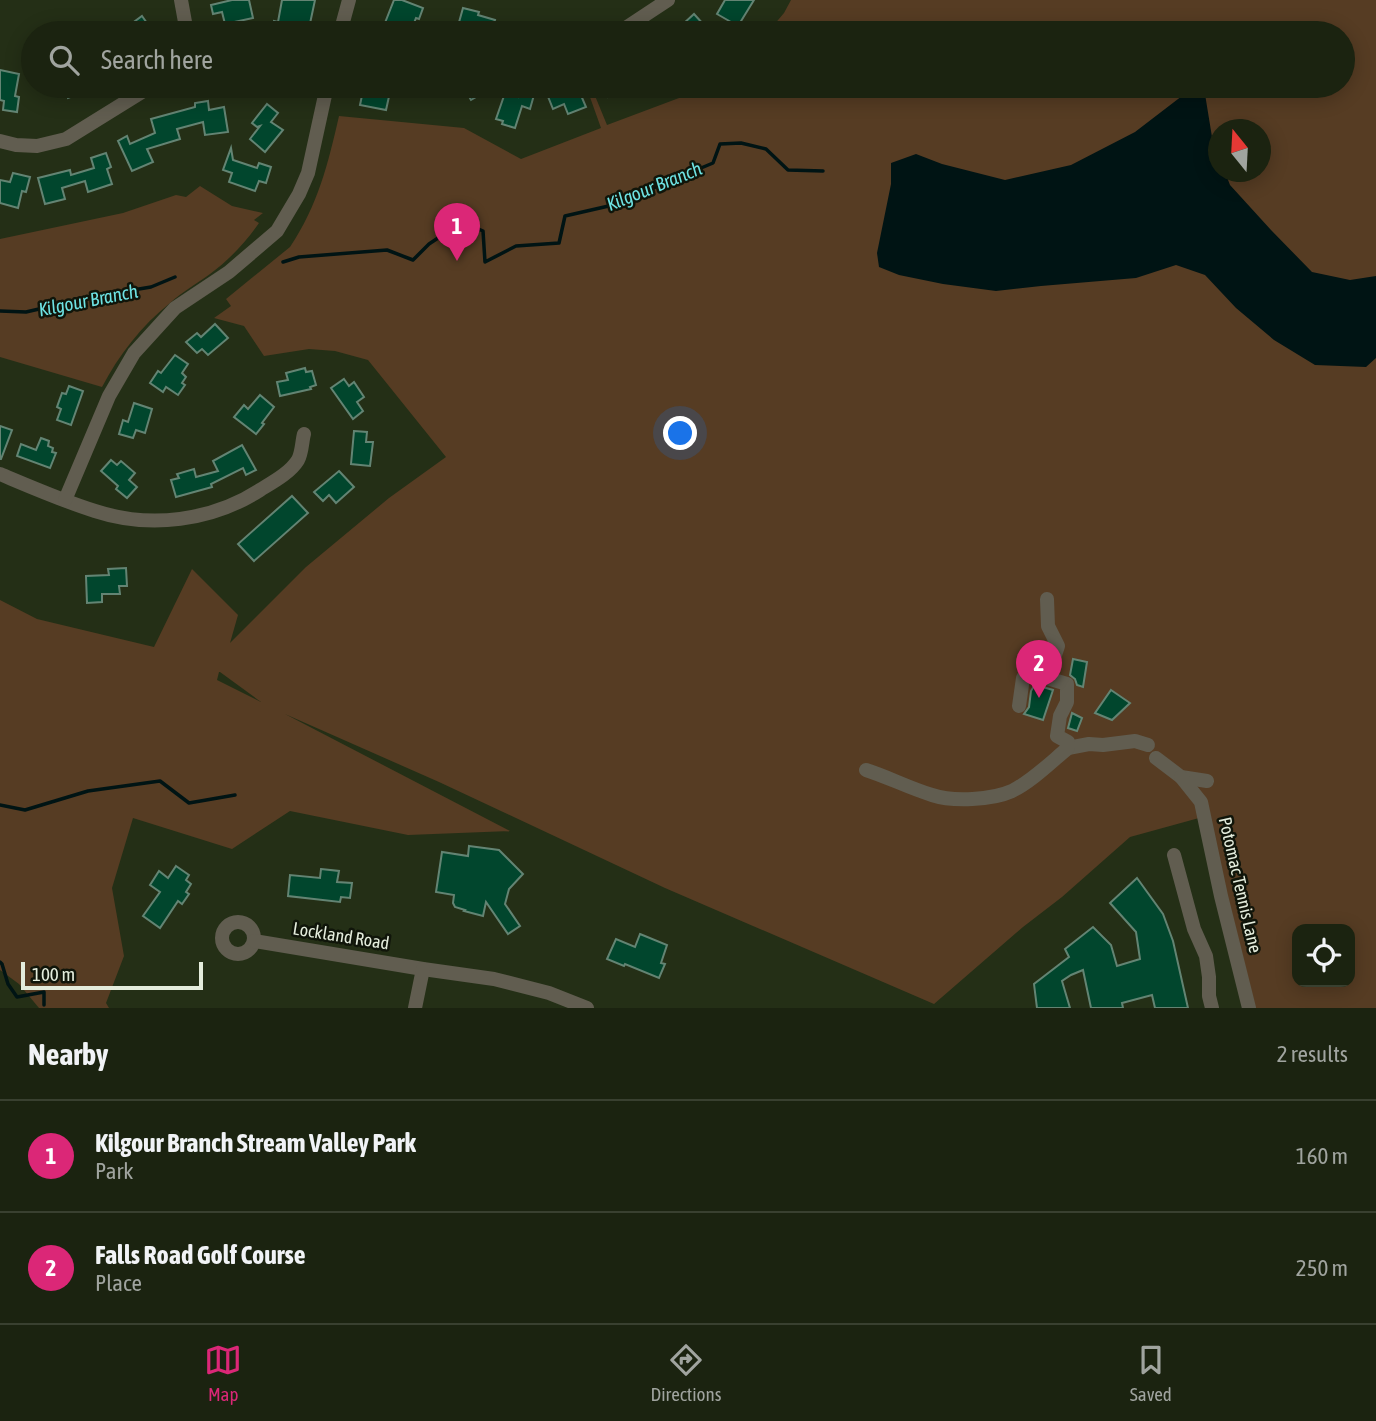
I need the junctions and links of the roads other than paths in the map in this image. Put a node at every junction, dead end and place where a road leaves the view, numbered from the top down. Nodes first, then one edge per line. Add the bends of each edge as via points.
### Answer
1 (181, 0) edge
2 (349, 0) edge
3 (667, 0) edge
4 (185, 21) edge
5 (343, 21) edge
6 (636, 21) edge
7 (132, 98) edge
8 (325, 98) edge
9 (0, 141) edge
10 (304, 434) dead end
11 (0, 474) edge
12 (65, 500) junction
13 (1047, 600) dead end
14 (1042, 670) junction
15 (1019, 706) dead end
16 (1148, 745) dead end
17 (1068, 748) junction
18 (1156, 758) dead end
19 (866, 770) dead end
20 (1181, 777) junction
21 (1207, 781) dead end
22 (1174, 855) dead end
23 (254, 941) dead end
24 (423, 969) junction
25 (415, 1008) edge
26 (587, 1008) edge
27 (1212, 1008) edge
28 (1249, 1008) edge

1 - 4 street
2 - 5 street
3 - 6 street
7 - 9 street via 66,139 37,146
8 - 12 street via 308,173 277,231 229,272 175,308 134,353 109,396
10 - 12 street via 299,459 283,475 244,500 210,513 176,520 141,520
11 - 12 street
13 - 14 street via 1048,626 1058,646 1052,664
14 - 15 street via 1028,672 1023,678
14 - 17 street via 1047,678 1067,684 1067,702 1056,736 1068,743
16 - 17 street via 1135,741
17 - 19 street via 1010,792 978,799 933,795
18 - 20 street
20 - 21 street
20 - 28 street, Potomac Tennis Lane via 1201,802
22 - 27 street via 1206,956
23 - 24 street, Lockland Road
24 - 25 street
24 - 26 street, Lockland Road via 494,979

